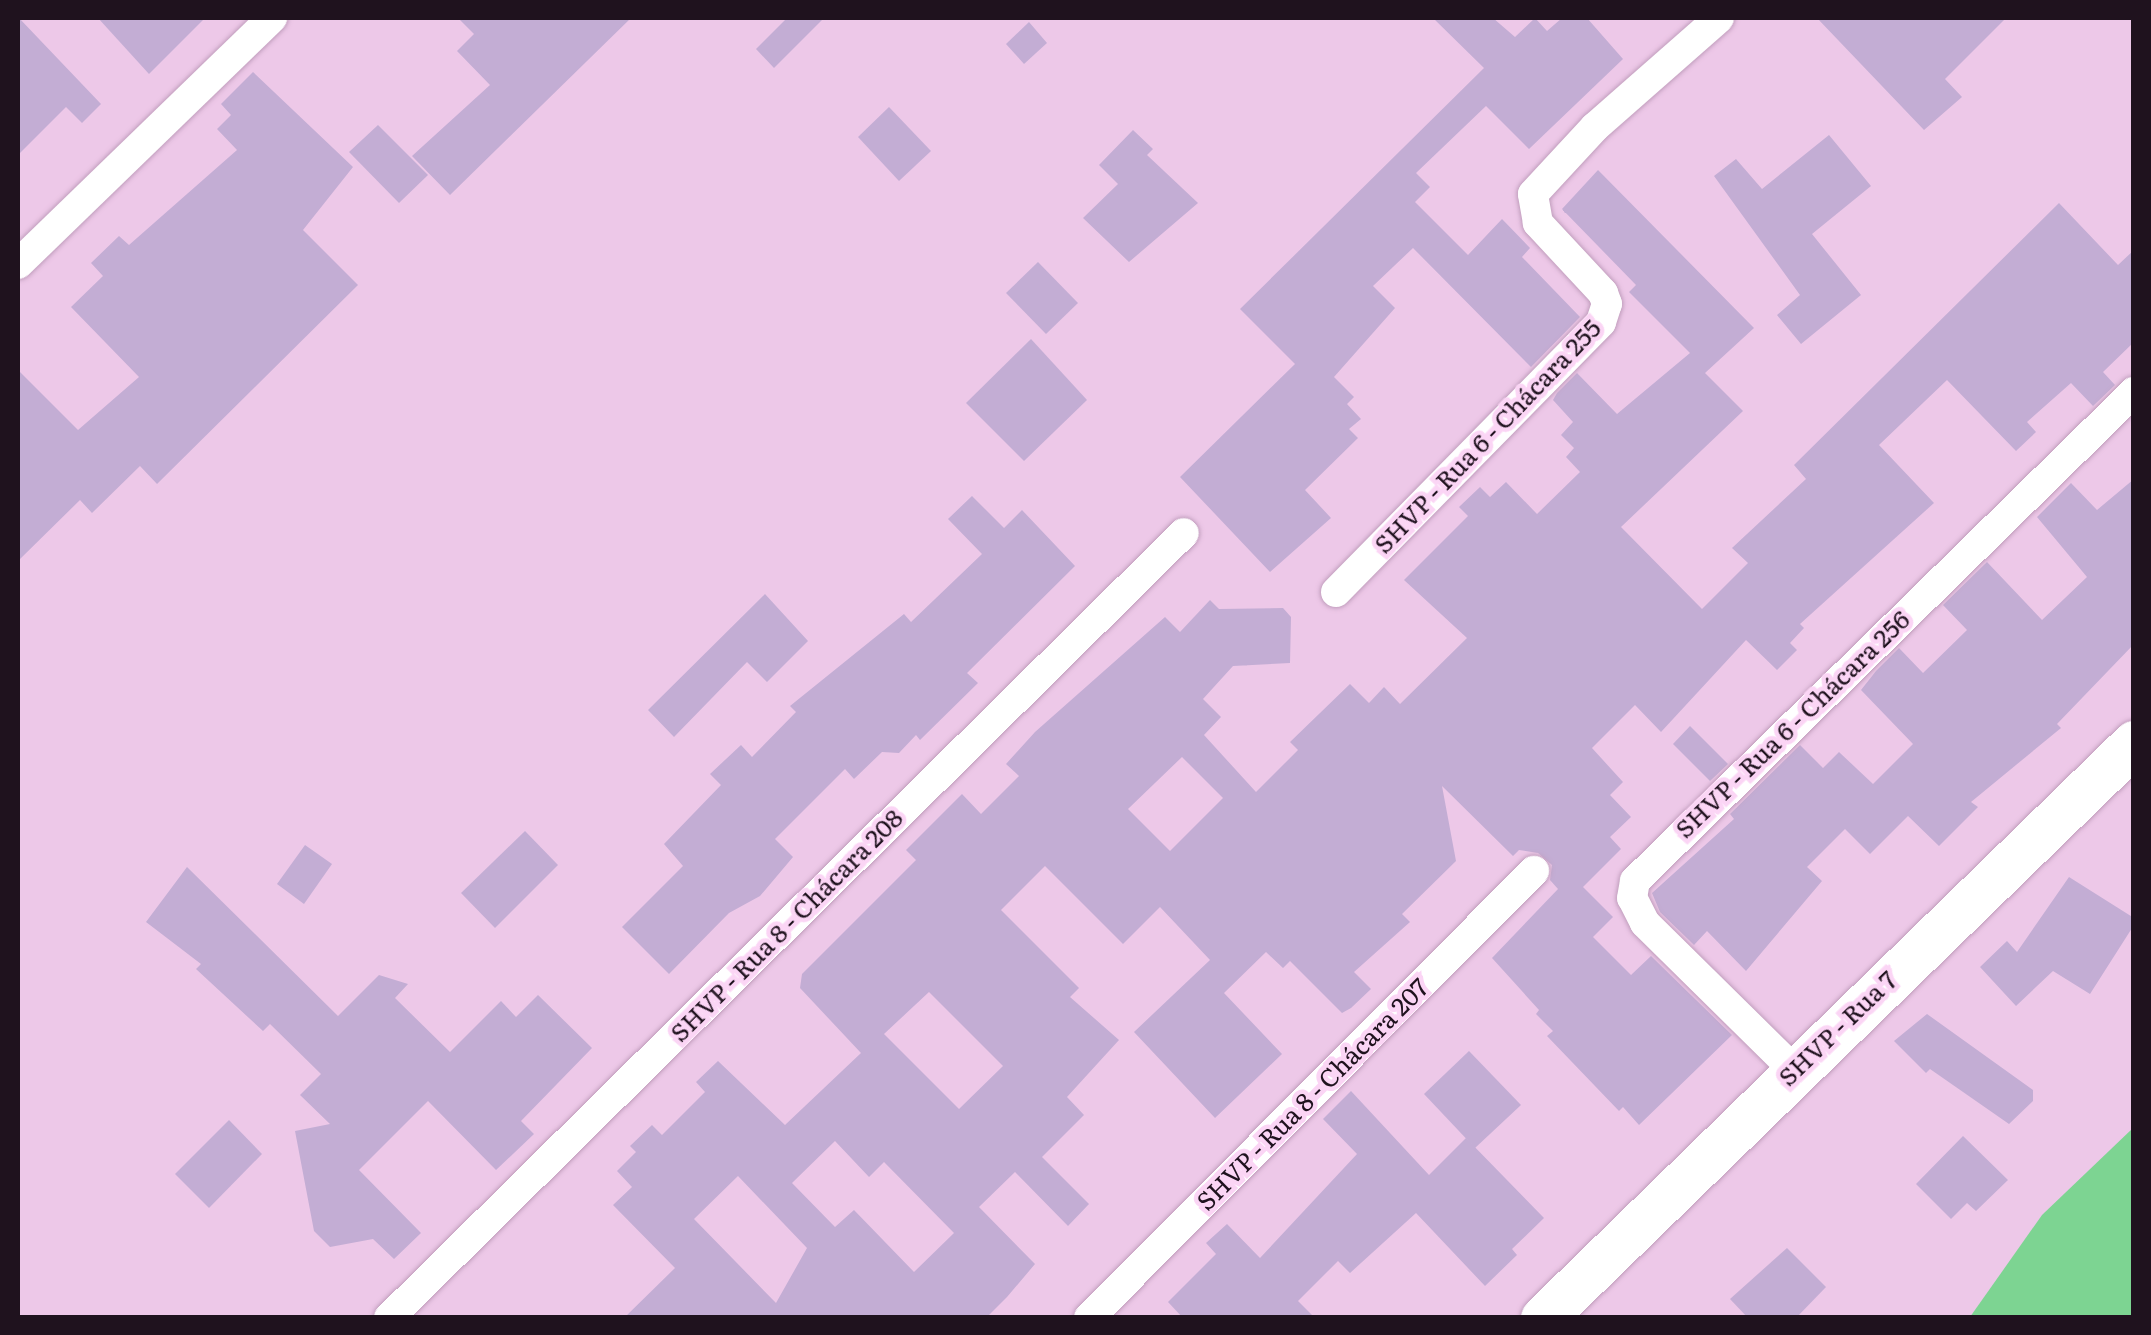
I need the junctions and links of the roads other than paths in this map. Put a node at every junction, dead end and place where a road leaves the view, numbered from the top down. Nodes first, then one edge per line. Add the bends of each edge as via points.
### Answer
1 (272, 18) edge
2 (1720, 18) edge
3 (18, 264) edge
4 (2134, 392) edge
5 (1184, 533) dead end
6 (1336, 592) dead end
7 (2134, 743) edge
8 (1534, 871) dead end
9 (1792, 1069) junction
10 (389, 1318) edge
11 (1090, 1318) edge
12 (1544, 1318) edge

1 - 3 street
2 - 6 street, SHVP - Rua 6 - Chácara 255 via 1595,127 1533,194 1538,224 1604,293 1601,322
4 - 9 street, SHVP - Rua 6 - Chácara 256 via 1635,881 1632,898 1644,923
5 - 10 street, SHVP - Rua 8 - Chácara 208
7 - 9 street, SHVP - Rua 7
8 - 11 street, SHVP - Rua 8 - Chácara 207
9 - 12 street, SHVP - Rua 7

